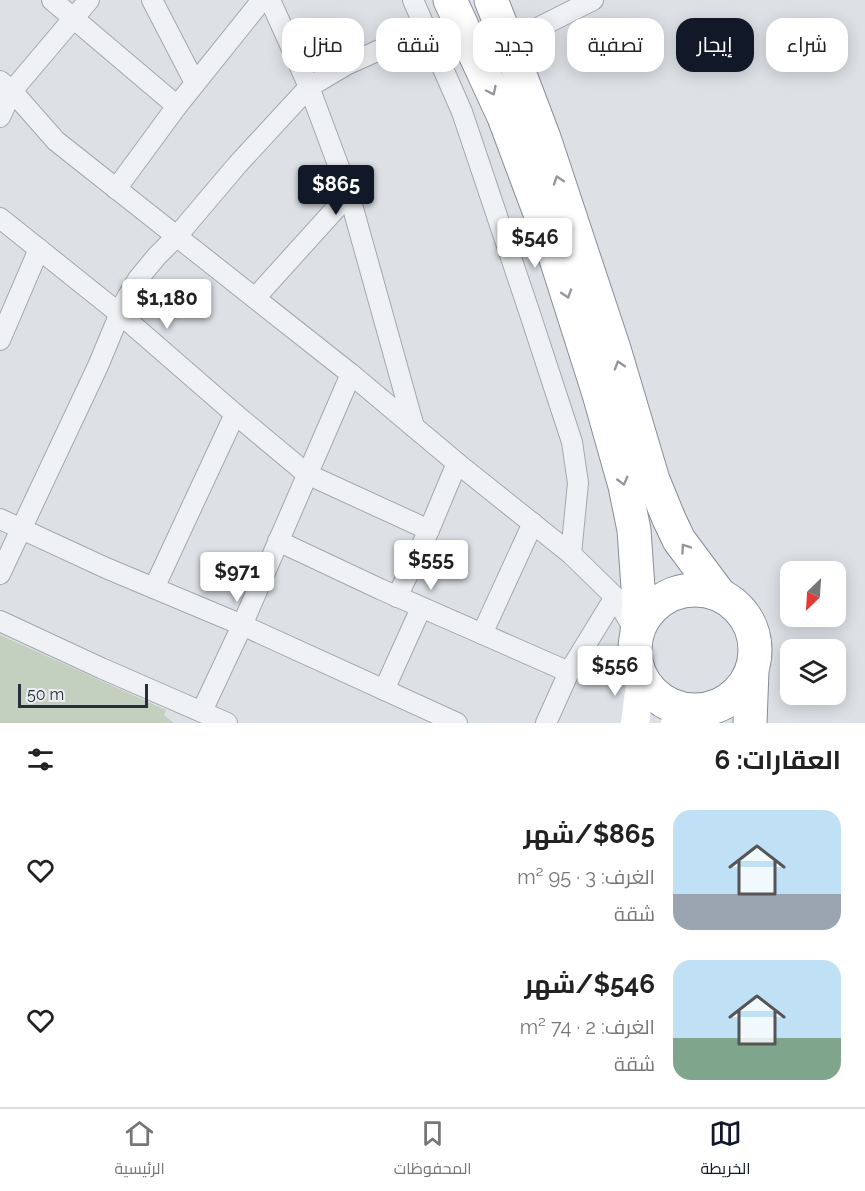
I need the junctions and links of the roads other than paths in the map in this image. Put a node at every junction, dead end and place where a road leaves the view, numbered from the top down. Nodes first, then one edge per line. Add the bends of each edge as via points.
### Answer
1 (52, 0) edge
2 (89, 0) edge
3 (152, 0) edge
4 (261, 0) edge
5 (270, 0) edge
6 (413, 0) edge
7 (450, 0) edge
8 (491, 0) edge
9 (593, 0) edge
10 (421, 18) edge
11 (498, 18) edge
12 (73, 19) junction
13 (555, 19) edge
14 (376, 52) edge
15 (445, 72) edge
16 (519, 72) edge
17 (195, 83) junction
18 (6, 86) edge
19 (309, 87) junction
20 (177, 106) junction
21 (0, 117) edge
22 (116, 189) junction
23 (349, 194) junction
24 (0, 218) edge
25 (177, 236) junction
26 (39, 249) junction
27 (255, 298) junction
28 (120, 314) junction
29 (0, 340) edge
30 (351, 374) junction
31 (235, 414) junction
32 (414, 427) junction
33 (458, 463) junction
34 (307, 474) junction
35 (0, 519) edge
36 (533, 523) junction
37 (21, 529) junction
38 (429, 530) junction
39 (278, 541) junction
40 (571, 554) junction
41 (0, 574) edge
42 (153, 588) junction
43 (720, 595) junction
44 (397, 597) junction
45 (615, 597) junction
46 (421, 608) junction
47 (0, 621) edge
48 (242, 625) junction
49 (637, 633) junction
50 (482, 634) junction
51 (752, 671) junction
52 (569, 672) junction
53 (640, 677) junction
54 (384, 690) junction
55 (202, 711) junction
56 (686, 716) edge
57 (227, 723) edge
58 (457, 723) edge
59 (546, 723) edge
60 (635, 723) edge
61 (750, 723) edge

1 - 12 street
2 - 12 street
3 - 17 street
4 - 17 street
5 - 19 street
6 - 10 street
7 -> 49 highway via 508,129 550,240 599,394 634,531
8 - 11 highway
9 - 13 street
12 - 18 street
12 - 20 street
14 - 19 street
15 - 40 street via 482,170 572,442 578,483
43 -> 16 highway via 679,540 653,480 610,338
17 - 20 street
18 - 21 street
18 - 22 street via 56,141
19 - 23 street
19 - 25 street
20 - 22 street
22 - 25 street
23 - 27 street
23 - 32 street
24 - 26 street
25 - 27 street
25 - 28 street via 138,279
26 - 28 street
26 - 29 street
27 - 30 street
28 - 31 street
28 - 37 street
30 - 32 street
30 - 34 street
31 - 34 street
31 - 42 street
32 - 33 street
33 - 36 street
33 - 38 street
34 - 38 street
34 - 39 street
35 - 37 street
36 - 40 street
36 - 50 street
37 - 41 street
37 - 42 street
38 - 44 street
39 - 44 street
39 - 48 street
40 - 45 street
42 - 48 street
43 - 49 highway via 680,591 661,600 646,614
43 - 51 highway via 744,614 751,627 756,657
44 - 46 street
45 - 49 street
45 - 52 street
46 - 50 street
46 - 54 street
47 - 55 street
48 - 54 street
48 - 55 street
49 - 53 highway via 634,647
50 - 52 street
51 - 56 highway via 745,685 722,705
51 - 61 highway
52 - 59 street
53 - 56 highway via 651,691
53 - 60 main road
54 - 58 street
55 - 57 street

